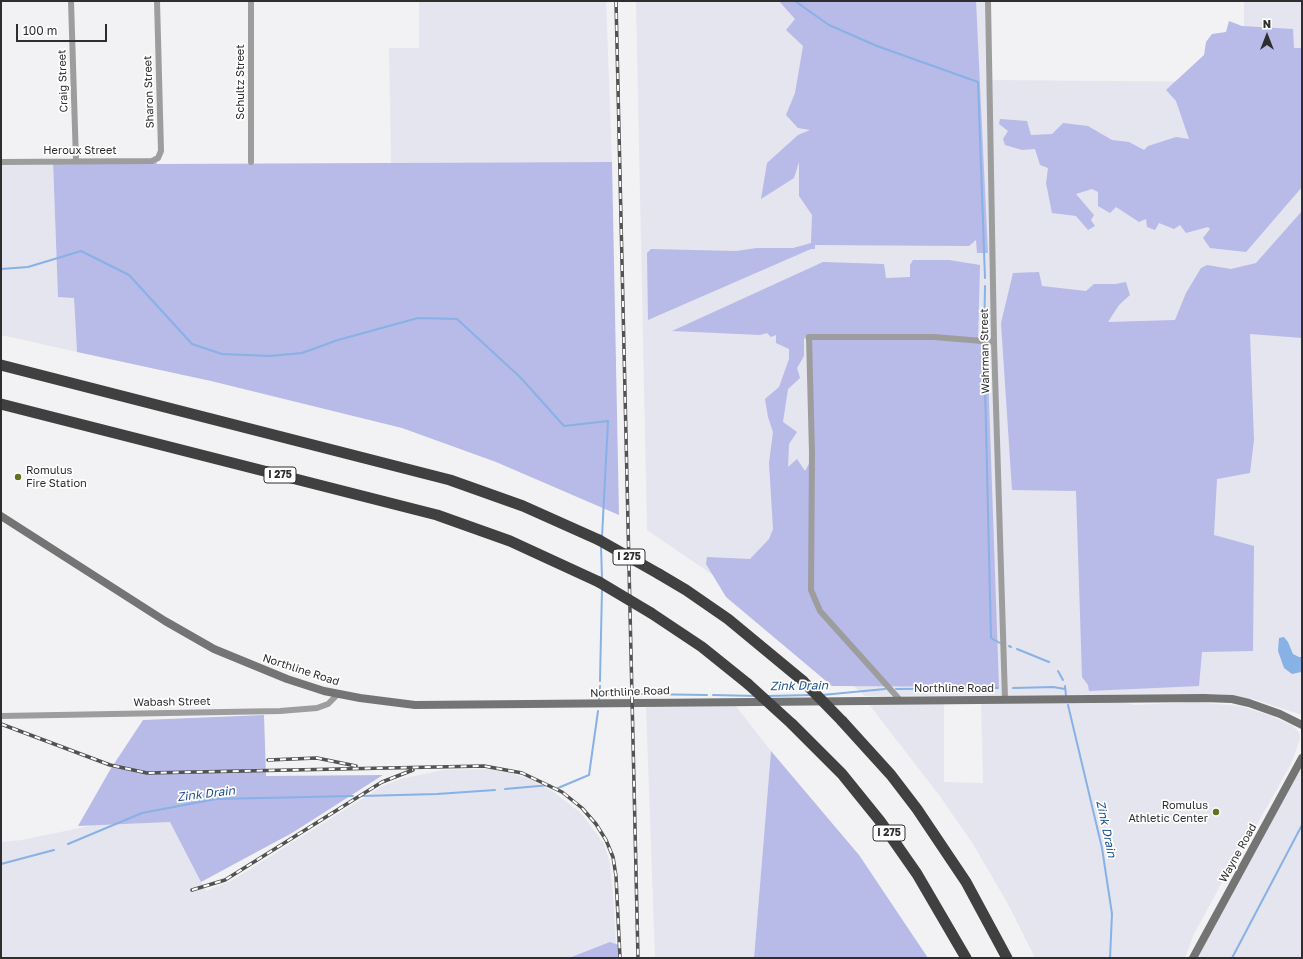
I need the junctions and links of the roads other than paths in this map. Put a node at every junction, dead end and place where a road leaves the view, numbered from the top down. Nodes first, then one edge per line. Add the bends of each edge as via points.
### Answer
1 (71, 1) edge
2 (157, 1) edge
3 (251, 1) edge
4 (988, 1) edge
5 (158, 158) joint
6 (76, 161) junction
7 (1, 162) edge
8 (251, 162) dead end
9 (994, 342) junction
10 (1, 365) edge
11 (1, 404) edge
12 (1, 516) edge
13 (338, 694) junction
14 (1005, 699) junction
15 (900, 700) junction
16 (1, 716) edge
17 (1302, 725) edge
18 (1302, 758) edge
19 (966, 958) edge
20 (1007, 958) edge
21 (1193, 958) edge

1 - 6 street, Craig Street
2 - 5 street, Sharon Street via 161,151
3 - 8 street, Schultz Street
4 - 9 street, Wahrman Street
5 - 6 street, Heroux Street via 152,161
6 - 7 street, Heroux Street
9 - 14 street, Wahrman Street
9 - 15 street via 934,337 809,337 812,453 811,590 820,612
10 - 20 highway, I 275, bridge via 432,475 523,506 599,540 659,574 728,619 802,681 891,775 966,882
11 - 19 highway, I 275, bridge via 437,515 516,543 599,582 702,646 748,684 832,763 880,820 917,874
12 - 13 street, Northline Road via 198,640 266,672
13 - 15 street, Northline Road via 416,705
13 - 16 street, Wabash Street via 328,704 317,708
14 - 15 street, Northline Road
14 - 17 street, Northline Road via 1232,699 1265,708
18 - 21 street, Wayne Road

